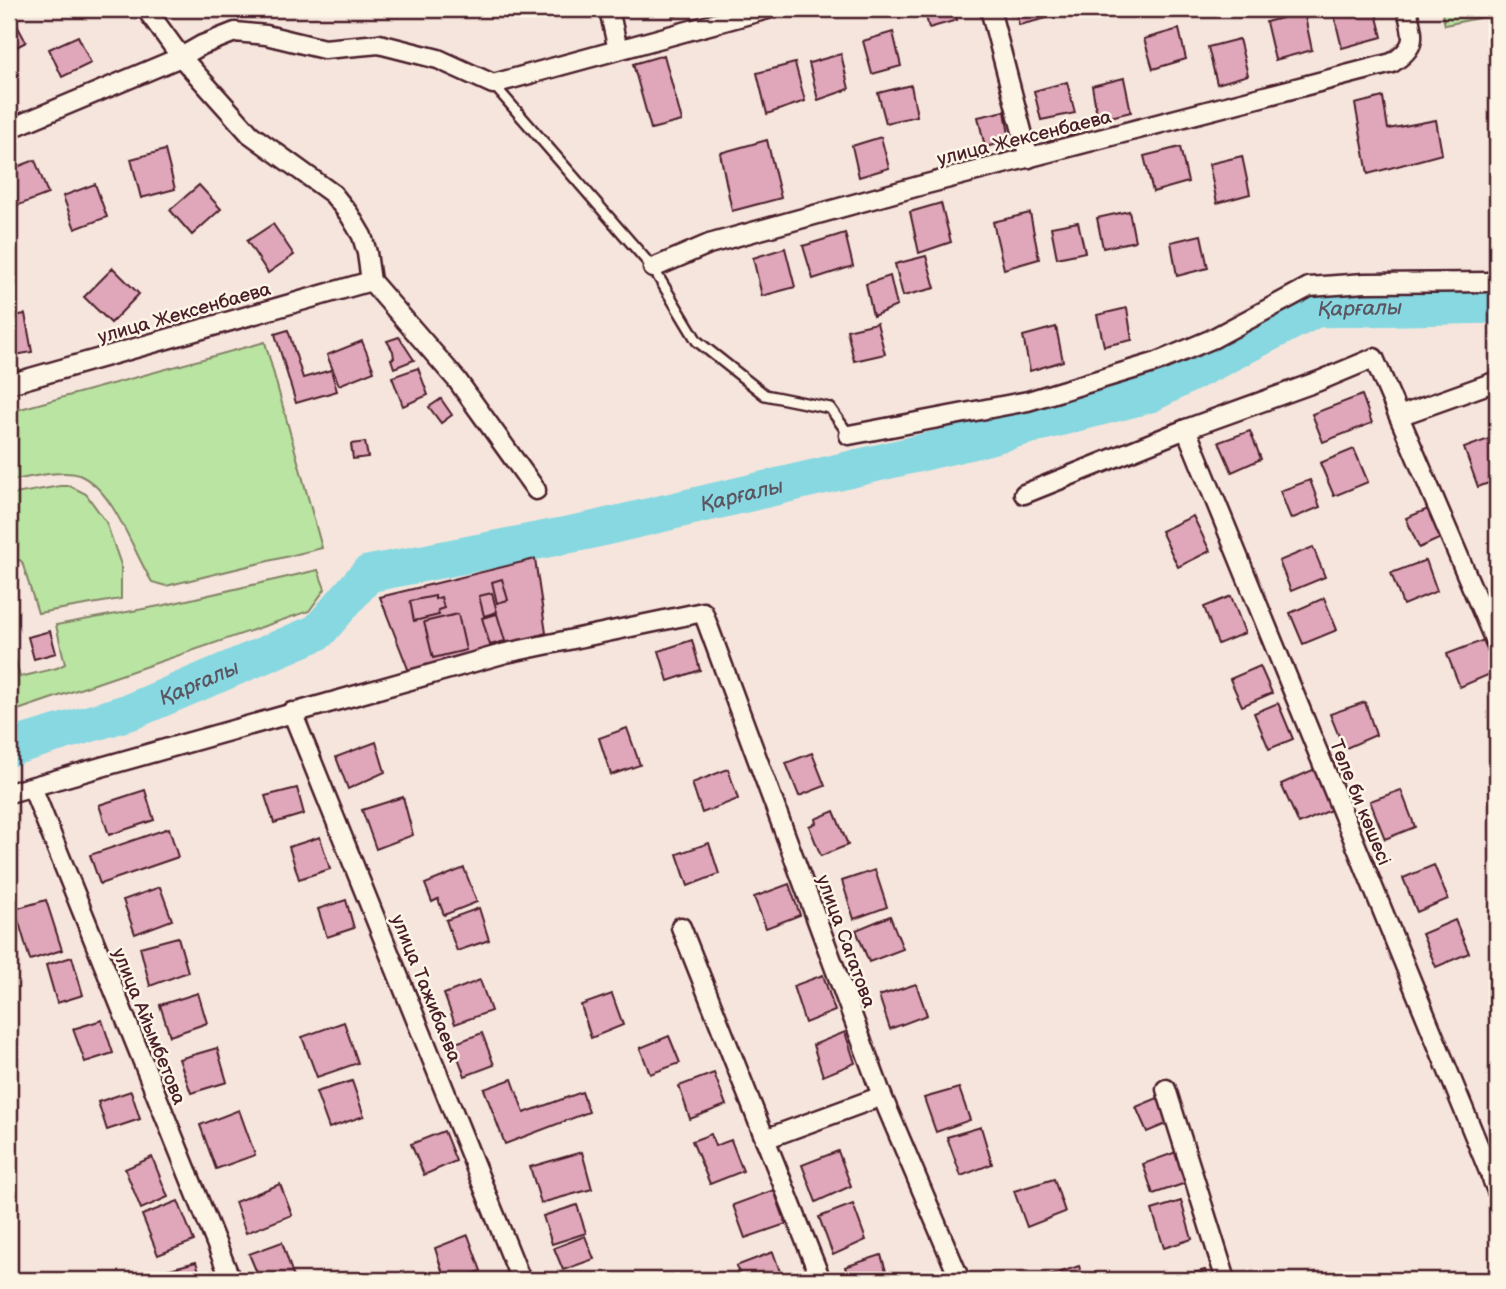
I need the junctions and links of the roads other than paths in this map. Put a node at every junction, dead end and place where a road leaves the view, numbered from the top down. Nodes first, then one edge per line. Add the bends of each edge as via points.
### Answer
1 (146, 9) edge
2 (609, 9) edge
3 (768, 9) edge
4 (990, 9) edge
5 (1407, 9) edge
6 (618, 50) junction
7 (181, 57) junction
8 (493, 85) junction
9 (9, 129) edge
10 (1029, 158) junction
11 (653, 268) junction
12 (370, 281) junction
13 (1497, 282) edge
14 (1497, 382) edge
15 (9, 384) edge
16 (1399, 416) junction
17 (1186, 429) junction
18 (849, 435) joint
19 (536, 490) dead end
20 (1024, 494) dead end
21 (1497, 646) edge
22 (292, 712) junction
23 (32, 787) junction
24 (9, 793) edge
25 (681, 927) dead end
26 (1166, 1089) dead end
27 (882, 1096) junction
28 (765, 1139) junction
29 (1497, 1191) edge
30 (230, 1280) edge
31 (521, 1280) edge
32 (821, 1280) edge
33 (960, 1280) edge
34 (1226, 1280) edge

1 - 7 street
2 - 6 street
3 - 6 street
4 - 10 street
5 - 10 street, улица Жексенбаева via 1412,36 1408,53 1392,63
6 - 8 street
7 - 8 street via 234,32 324,49 379,44 438,59
7 - 9 street
7 - 12 street via 250,134 333,194 362,236
8 - 11 lane
10 - 11 street, улица Жексенбаева via 709,244
11 - 18 lane via 697,341 765,395 830,408
12 - 15 street, улица Жексенбаева
12 - 19 street via 457,380
13 - 18 street via 1309,288 1157,362 1028,401
14 - 16 street
16 - 17 street via 1374,358
16 - 21 street
17 - 20 street
17 - 29 street, Төле би көшесі
22 - 23 street
22 - 27 street, улица Сагатова via 506,653 703,612
22 - 31 street, улица Тажибаева
23 - 24 street
23 - 30 street, улица Айымбетова
25 - 28 street
26 - 34 street
27 - 28 street
27 - 33 street, улица Сагатова
28 - 32 street

